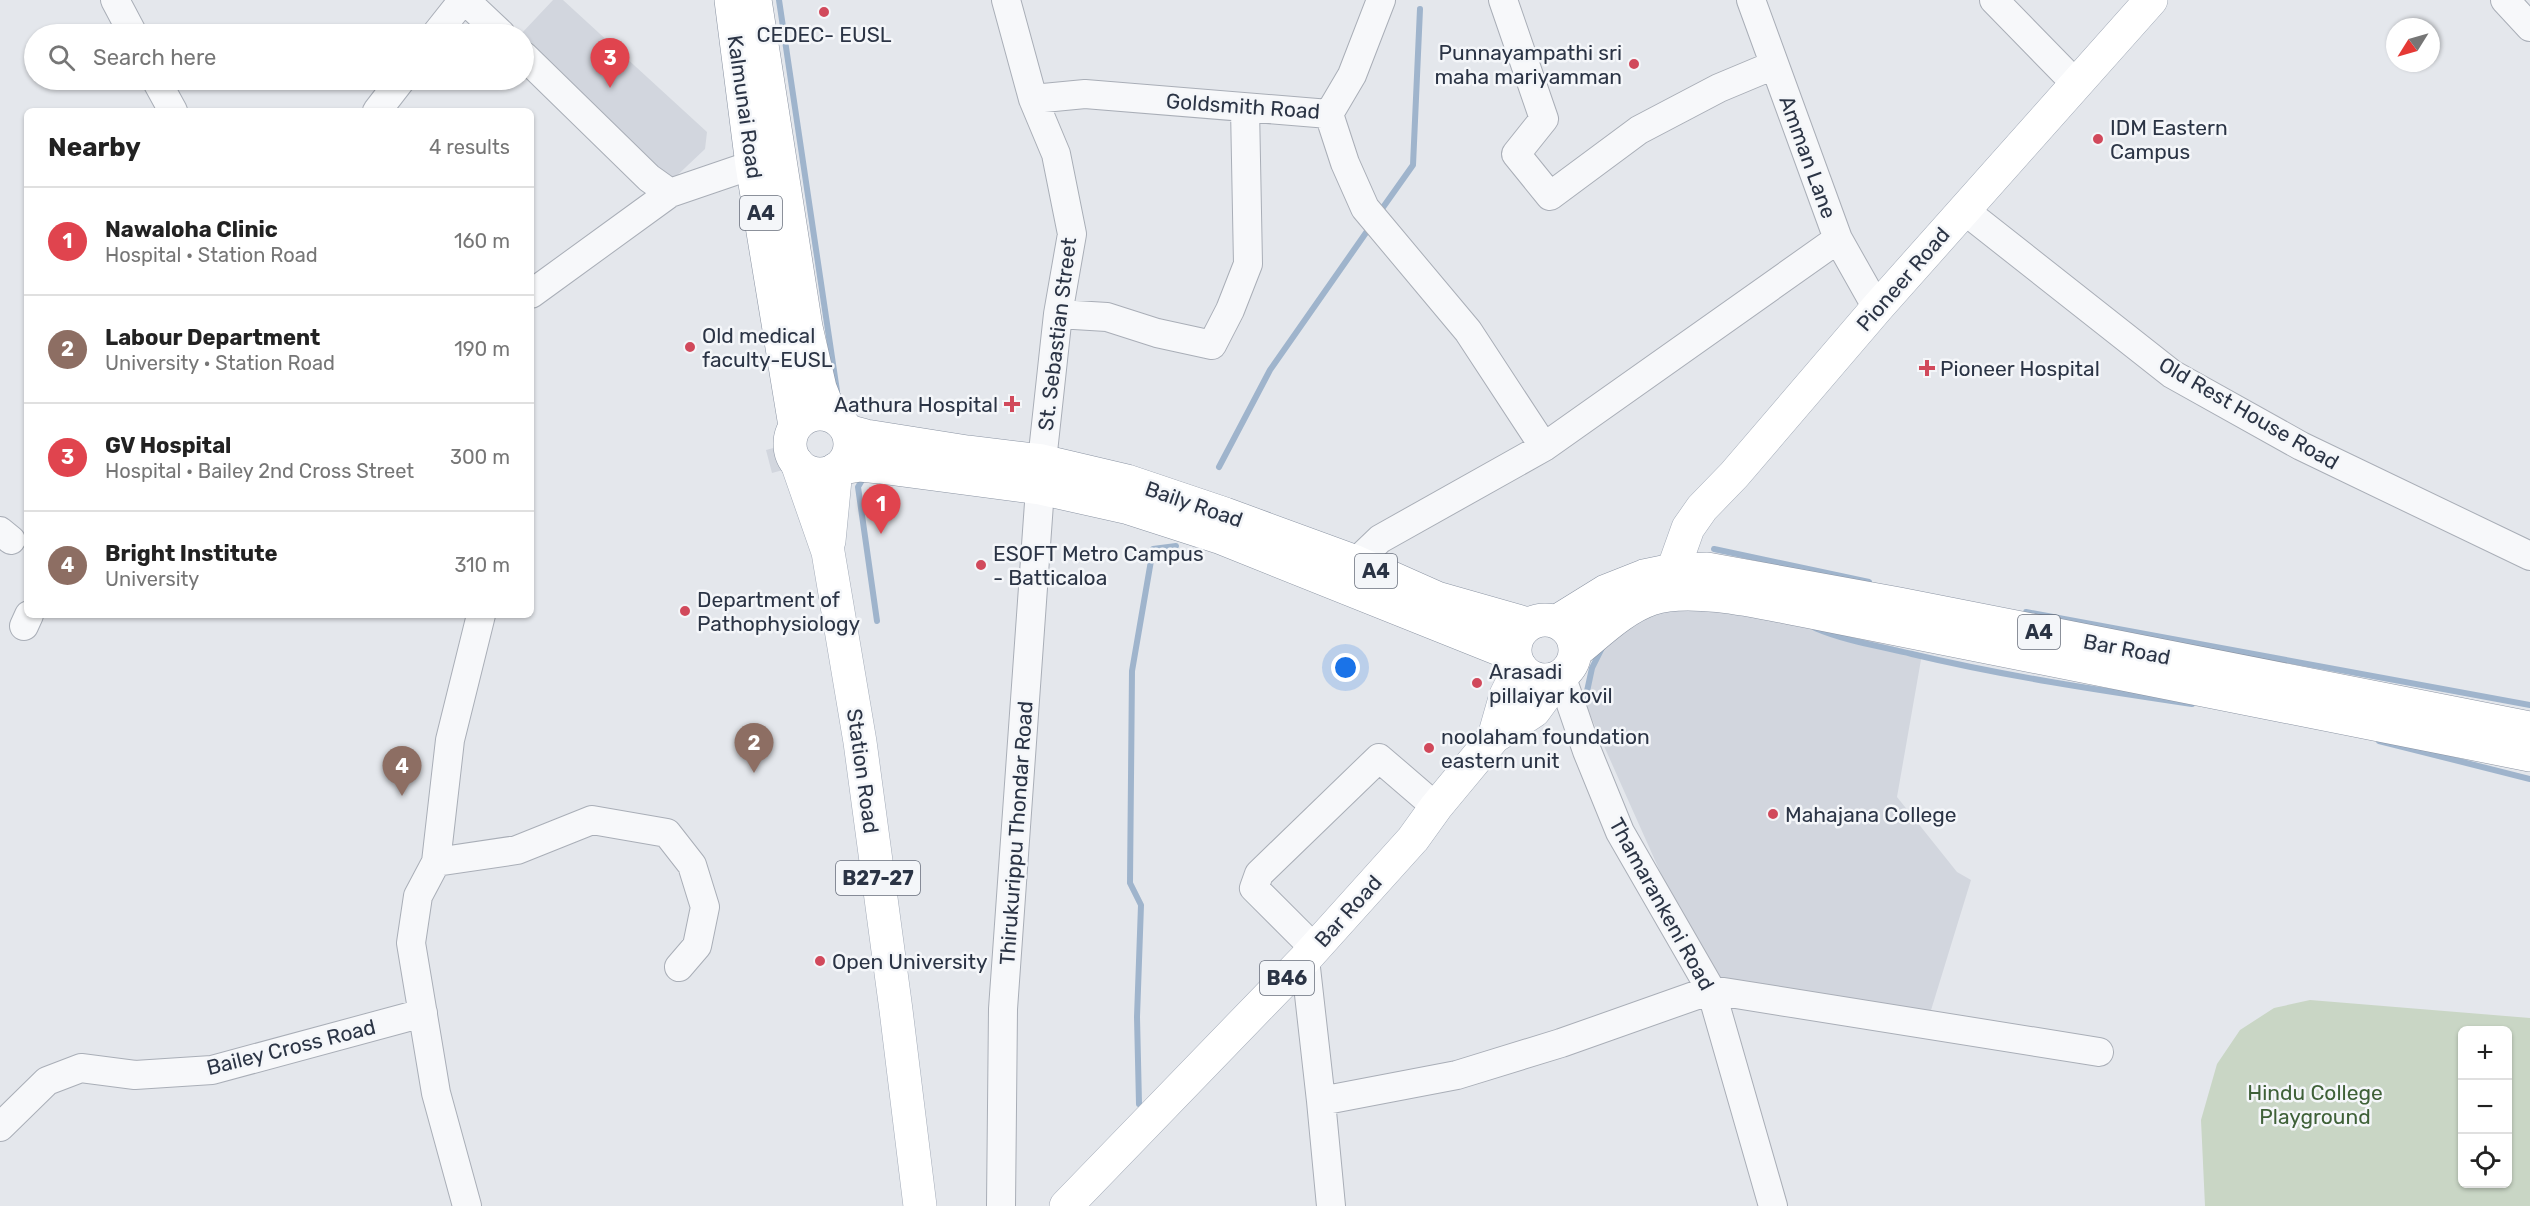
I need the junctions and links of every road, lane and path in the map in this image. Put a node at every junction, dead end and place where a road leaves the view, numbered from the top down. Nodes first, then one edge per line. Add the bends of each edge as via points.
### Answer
1 (115, 0) edge
2 (464, 0) edge
3 (731, 0) edge
4 (755, 0) edge
5 (1006, 0) edge
6 (1381, 0) edge
7 (1503, 0) edge
8 (1751, 0) edge
9 (1994, 0) edge
10 (2150, 0) edge
11 (2505, 0) edge
12 (128, 24) edge
13 (444, 24) edge
14 (490, 24) edge
15 (2530, 27) edge
16 (534, 66) edge
17 (1774, 66) junction
18 (2076, 84) junction
19 (161, 90) edge
20 (393, 90) edge
21 (1033, 99) junction
22 (171, 108) edge
23 (379, 108) edge
24 (1245, 108) junction
25 (1329, 114) junction
26 (752, 165) junction
27 (670, 193) junction
28 (1964, 210) junction
29 (1838, 239) junction
30 (534, 292) edge
31 (1877, 308) junction
32 (1058, 314) junction
33 (839, 423) junction
34 (795, 426) junction
35 (1544, 447) junction
36 (797, 463) junction
37 (836, 469) junction
38 (1041, 474) junction
39 (828, 552) junction
40 (2530, 556) edge
41 (1356, 562) junction
42 (1673, 570) junction
43 (480, 618) edge
44 (1542, 623) junction
45 (1544, 666) junction
46 (2530, 729) edge
47 (2530, 755) edge
48 (1436, 807) junction
49 (436, 862) junction
50 (1309, 954) junction
51 (679, 967) dead end
52 (1711, 990) junction
53 (423, 1013) junction
54 (2098, 1052) dead end
55 (1321, 1101) junction
56 (0, 1127) edge
57 (467, 1206) edge
58 (920, 1206) edge
59 (1001, 1206) edge
60 (1066, 1206) edge
61 (1331, 1206) edge
62 (1773, 1206) edge

1 - 12 street
2 - 13 street
2 - 14 street
3 - 26 main road, Kalmunai Road / A4
4 - 33 main road, Kalmunai Road / A4 via 806,327 820,388
5 - 21 street, St. Sebastian Street
6 - 25 street, Goldsmith Road via 1352,75
7 - 17 street via 1544,119 1516,154 1550,196 1639,130 1719,88
8 - 17 street, Amman Lane
9 - 18 street
10 - 18 main road, Pioneer Road
11 - 15 street
16 - 27 street via 649,178
17 - 29 street, Amman Lane
18 - 28 main road, Pioneer Road
19 - 22 street
20 - 23 street
21 - 24 street, Goldsmith Road via 1085,94
21 - 32 street, St. Sebastian Street via 1056,154 1072,234
24 - 25 street, Goldsmith Road
24 - 32 street via 1248,264 1212,345 1107,317
25 - 35 street via 1365,208 1468,331
26 - 27 street
26 - 34 main road, Kalmunai Road / A4
27 - 30 street
28 - 31 main road, Pioneer Road
28 - 40 street, Old Rest House Road via 2172,374 2301,446
29 - 31 street, Amman Lane
29 - 35 street
31 - 42 main road, Pioneer Road via 1702,508 1688,528
32 - 38 street, St. Sebastian Street
33 - 34 main road via 811,415
33 - 37 main road via 850,442 844,462
33 - 38 main road, Baily Road / A4 via 866,436 967,452
34 - 36 main road via 790,445
35 - 41 street via 1380,539
36 - 37 main road via 815,474
36 - 39 main road, Station Road / B27-27
37 - 38 main road, Baily Road / A4 via 860,465
37 - 39 main road, Station Road / B27-27
38 - 41 main road, Baily Road / A4 via 1092,471 1155,489
38 - 45 main road, Baily Road / A4 via 1219,537
38 - 59 street, Thirukurippu Thondar Road via 1003,1009
39 - 58 main road, Station Road / B27-27 via 861,754
41 - 44 main road, Baily Road / A4 via 1437,597
42 - 44 main road, Bar Road / A4 via 1606,591
42 - 46 main road, Bar Road / A4 via 1725,571
43 - 49 street via 450,740
44 - 45 main road via 1517,636
44 - 45 main road via 1570,634
45 - 47 main road, Bar Road / A4 via 1651,599 1678,595 1719,597
45 - 48 main road, Bar Road / B46 via 1545,696 1534,711 1494,737
45 - 52 street, Thamarankeni Road via 1583,740 1620,832
48 - 50 main road, Bar Road / B46 via 1413,839
48 - 50 street via 1379,758 1259,874 1254,888
49 - 51 street via 517,850 592,820 667,833 692,865 705,907 697,946
49 - 53 street via 418,896 411,943
50 - 55 street
50 - 60 main road, Bar Road / B46
52 - 54 street
52 - 55 street via 1457,1075
52 - 62 street, Thamarankeni Road
53 - 56 street, Bailey Cross Road via 212,1070 135,1075 81,1068 47,1081
53 - 57 street via 436,1093
55 - 61 street

